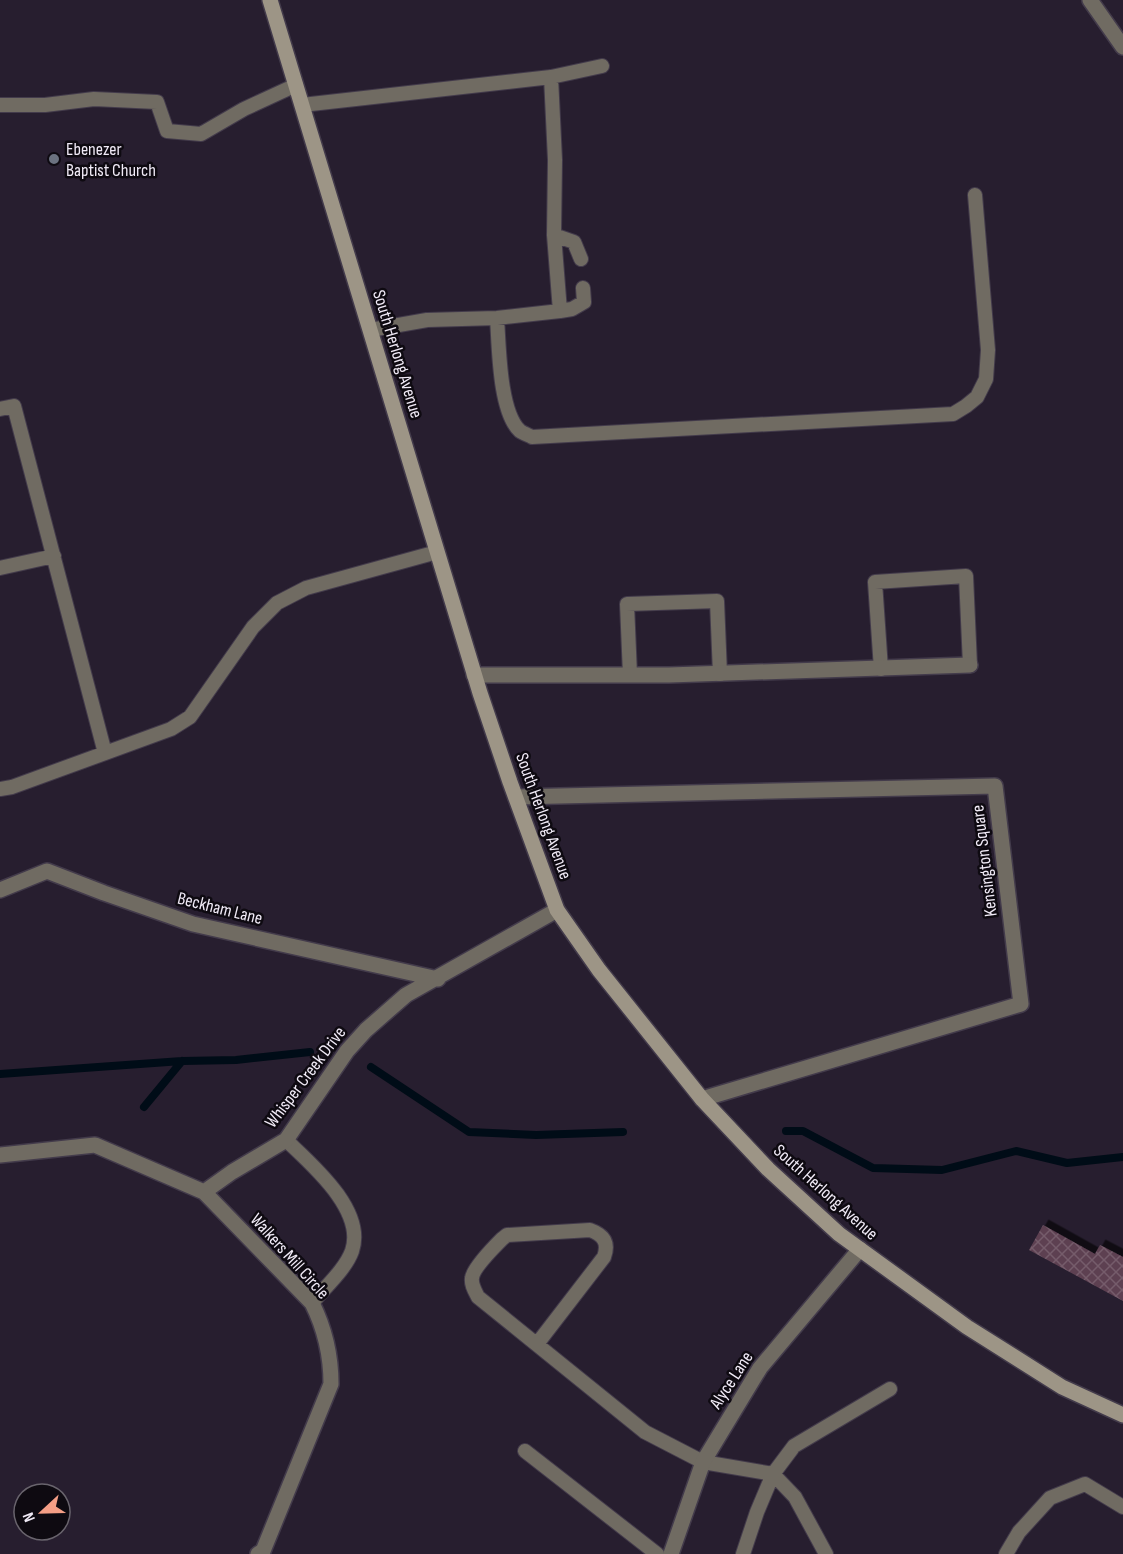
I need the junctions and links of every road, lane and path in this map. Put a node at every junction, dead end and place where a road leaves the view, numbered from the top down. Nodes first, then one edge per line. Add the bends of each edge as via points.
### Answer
1 (270, 0) edge
2 (1090, 0) edge
3 (1123, 47) edge
4 (602, 66) dead end
5 (551, 77) junction
6 (296, 85) junction
7 (0, 105) edge
8 (302, 105) junction
9 (975, 195) dead end
10 (554, 235) junction
11 (581, 259) dead end
12 (583, 288) dead end
13 (560, 311) junction
14 (497, 318) junction
15 (370, 330) junction
16 (0, 409) edge
17 (437, 552) junction
18 (54, 556) junction
19 (0, 568) edge
20 (970, 665) joint
21 (880, 669) junction
22 (720, 674) junction
23 (474, 675) junction
24 (630, 675) junction
25 (105, 753) junction
26 (0, 789) edge
27 (516, 797) junction
28 (0, 890) edge
29 (557, 910) junction
30 (438, 979) junction
31 (702, 1099) junction
32 (286, 1140) junction
33 (0, 1155) edge
34 (204, 1192) junction
35 (860, 1249) junction
36 (312, 1303) junction
37 (537, 1344) junction
38 (890, 1389) dead end
39 (1123, 1415) edge
40 (525, 1451) dead end
41 (703, 1462) junction
42 (773, 1474) junction
43 (1123, 1507) edge
44 (263, 1553) edge
45 (657, 1554) edge
46 (671, 1554) edge
47 (743, 1554) edge
48 (826, 1554) edge
49 (1006, 1554) edge

1 - 6 street, South Herlong Avenue
2 - 3 street
4 - 5 lane
5 - 8 lane
5 - 10 lane
6 - 7 lane via 201,134 167,131 157,102 94,99
6 - 8 street, South Herlong Avenue
8 - 15 street, South Herlong Avenue
9 - 14 lane via 988,350 986,379 977,397 953,414 532,437 520,431 511,418 502,382
10 - 11 lane via 574,242
10 - 13 lane
12 - 13 lane via 584,302
13 - 14 lane
14 - 15 lane via 427,321
15 - 17 street, South Herlong Avenue
16 - 18 lane via 14,406
17 - 23 street, South Herlong Avenue
17 - 25 lane via 306,588 277,603 253,627 190,717 171,729
18 - 19 lane
18 - 25 lane
20 - 21 street
20 - 21 lane via 966,576 875,582
21 - 22 street
22 - 24 street
22 - 24 lane via 717,601 627,604
23 - 24 street
23 - 27 street, South Herlong Avenue
25 - 26 lane
27 - 29 street, South Herlong Avenue
27 - 31 street, Kensington Square via 995,786 1021,1004
28 - 30 street, Beckham Lane via 47,871 193,924
29 - 30 street, Whisper Creek Drive
29 - 31 street, South Herlong Avenue via 598,970
30 - 32 street, Whisper Creek Drive via 406,995 366,1030 347,1051
31 - 35 street, South Herlong Avenue via 768,1169
32 - 34 street, Whisper Creek Drive
32 - 36 lane via 331,1184 352,1230 351,1252
33 - 34 street, Walkers Mill Circle via 95,1145
34 - 36 street, Walkers Mill Circle
35 - 39 street, South Herlong Avenue via 967,1327 1062,1387
35 - 41 street, Alyce Lane via 760,1368
36 - 44 street, Walkers Mill Circle via 327,1341 330,1383
37 - 37 lane via 478,1297 472,1279 474,1271 507,1235 590,1230 598,1233 605,1240 604,1257
37 - 41 lane via 645,1432
38 - 42 lane via 794,1446
40 - 45 lane
41 - 42 lane
41 - 46 street, Alyce Lane
42 - 47 lane
42 - 48 lane via 795,1497
43 - 49 lane via 1085,1484 1059,1494 1050,1498 1019,1533

